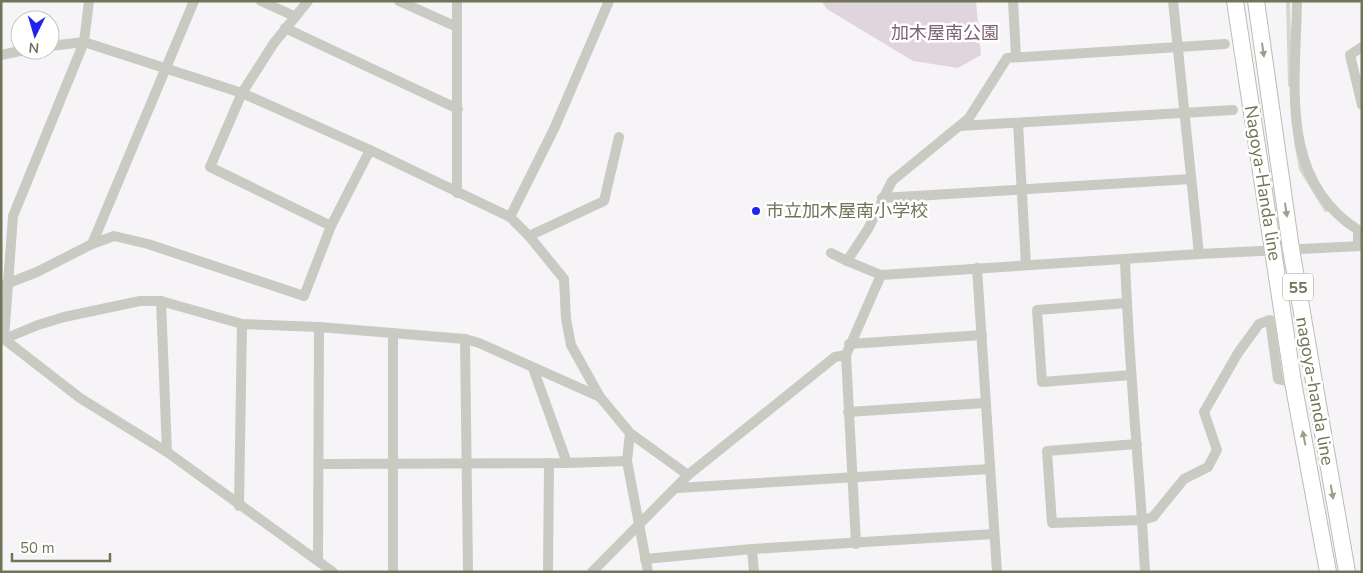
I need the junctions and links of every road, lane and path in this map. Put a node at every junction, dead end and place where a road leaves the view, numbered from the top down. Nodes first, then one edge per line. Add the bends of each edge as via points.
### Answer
1 (90, 1) edge
2 (194, 1) edge
3 (261, 1) edge
4 (308, 1) edge
5 (399, 1) edge
6 (457, 1) edge
7 (609, 1) edge
8 (1014, 1) edge
9 (1172, 1) edge
10 (1235, 1) edge
11 (1256, 1) edge
12 (1297, 1) edge
13 (294, 16) junction
14 (457, 27) junction
15 (285, 28) junction
16 (84, 42) junction
17 (1226, 44) dead end
18 (60, 45) edge
19 (1178, 46) junction
20 (1362, 47) edge
21 (1016, 57) junction
22 (168, 68) junction
23 (242, 93) junction
24 (1362, 105) edge
25 (458, 109) junction
26 (1233, 110) dead end
27 (1184, 114) junction
28 (1018, 123) junction
29 (959, 126) junction
30 (619, 137) dead end
31 (370, 150) junction
32 (1191, 179) junction
33 (1023, 189) junction
34 (457, 193) junction
35 (882, 198) junction
36 (510, 217) junction
37 (331, 226) junction
38 (529, 236) junction
39 (92, 244) junction
40 (1360, 246) edge
41 (1291, 249) junction
42 (1274, 251) junction
43 (831, 253) dead end
44 (1199, 254) junction
45 (1125, 259) junction
46 (847, 261) junction
47 (1026, 265) junction
48 (977, 268) junction
49 (881, 275) junction
50 (5, 284) edge
51 (161, 301) junction
52 (1127, 304) junction
53 (242, 324) junction
54 (319, 327) junction
55 (393, 333) junction
56 (982, 335) junction
57 (4, 339) junction
58 (465, 339) junction
59 (849, 344) junction
60 (846, 355) junction
61 (533, 368) junction
62 (1131, 375) junction
63 (1293, 382) junction
64 (600, 397) junction
65 (985, 403) junction
66 (848, 412) junction
67 (630, 433) junction
68 (1137, 444) junction
69 (167, 452) junction
70 (627, 460) junction
71 (549, 463) junction
72 (320, 464) junction
73 (392, 464) junction
74 (466, 464) junction
75 (567, 464) junction
76 (990, 469) junction
77 (688, 475) junction
78 (854, 479) junction
79 (677, 488) junction
80 (239, 506) junction
81 (1142, 520) junction
82 (638, 525) junction
83 (994, 534) junction
84 (856, 544) junction
85 (752, 549) junction
86 (645, 559) junction
87 (318, 561) junction
88 (334, 572) edge
89 (393, 572) edge
90 (468, 572) edge
91 (548, 572) edge
92 (592, 572) edge
93 (648, 572) edge
94 (754, 572) edge
95 (997, 572) edge
96 (1146, 572) edge
97 (1328, 572) edge
98 (1347, 572) edge

1 - 16 street
2 - 22 street
3 - 13 street
4 - 13 street
5 - 14 street
6 - 14 street
7 - 36 street via 554,129
8 - 21 street
9 - 19 street
10 - 42 main road, Nagoya-Handa line / 55
11 -> 41 main road, nagoya-handa line / 55
12 - 40 street via 1296,123 1301,151 1311,179 1325,201 1358,230
13 - 15 street
14 - 25 street
15 - 23 street
15 - 25 street
16 - 18 street
16 - 22 street
16 - 50 street via 13,216
17 - 19 street
19 - 21 street
19 - 27 street
20 - 24 street via 1350,55
21 - 29 street via 1007,58 969,118
22 - 23 street
22 - 39 street
23 - 31 street
23 - 37 street via 210,167
25 - 34 street
26 - 27 street
27 - 28 street
27 - 32 street
28 - 29 street
28 - 33 street
29 - 35 street via 892,181
30 - 38 street via 604,201
31 - 34 street
31 - 37 street
32 - 33 street
32 - 44 street
33 - 35 street
33 - 47 street
34 - 36 street
35 - 46 street via 868,229
36 - 38 street
37 - 39 street via 304,296 148,244 114,236
38 - 64 street via 564,279 571,345
39 - 50 street
40 - 41 street
41 - 42 street
41 -> 98 main road, nagoya-handa line / 55
42 - 44 street
42 - 63 main road, Nagoya-Handa line / 55
43 - 46 street
44 - 45 street
45 - 47 street
45 - 52 street
46 - 49 street
47 - 48 street
48 - 49 street
48 - 56 street
49 - 59 street
50 - 57 street
51 - 53 street
51 - 57 street via 140,301 64,317
51 - 69 street
52 - 62 street
52 - 62 street via 1037,310 1042,382
53 - 54 street
53 - 80 street
54 - 55 street
54 - 72 street
55 - 58 street
55 - 73 street
56 - 59 street
56 - 65 street
57 - 69 street via 80,398
58 - 61 street
58 - 74 street
59 - 60 street
60 - 66 street
60 - 77 street via 835,357
61 - 64 street
61 - 75 street
62 - 68 street
63 - 81 street via 1278,379 1270,320 1259,324 1204,412 1217,450 1208,467 1184,479 1153,517
97 -> 63 main road, Nagoya-Handa line / 55
64 - 67 street
65 - 66 street
65 - 76 street
66 - 78 street
67 - 70 street
67 - 77 street
68 - 81 street
68 - 81 street via 1046,451 1052,523
69 - 80 street
70 - 75 street
70 - 82 street
71 - 74 street
71 - 75 street
71 - 91 street
72 - 73 street
72 - 87 street
73 - 74 street
73 - 89 street
74 - 90 street
76 - 78 street
76 - 83 street
77 - 79 street
78 - 79 street
78 - 84 street
79 - 82 street
80 - 87 street
81 - 96 street
82 - 86 street
82 - 92 street
83 - 84 street
83 - 95 street
84 - 85 street
85 - 86 street
85 - 94 street
86 - 93 street
87 - 88 street

